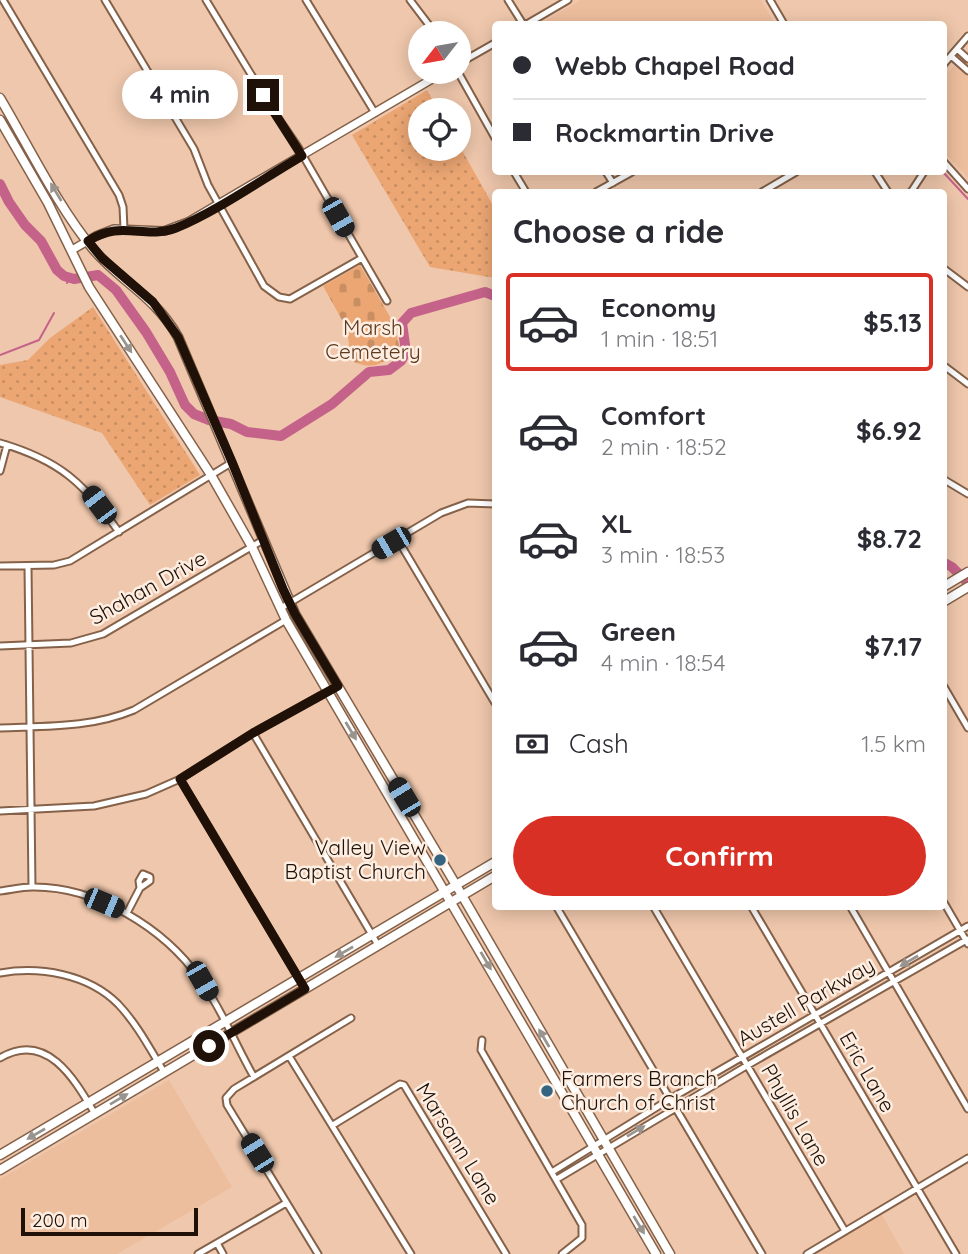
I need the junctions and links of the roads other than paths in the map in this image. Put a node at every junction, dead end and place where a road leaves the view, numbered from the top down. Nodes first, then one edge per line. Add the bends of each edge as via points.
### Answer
1 (3, 0) edge
2 (105, 0) edge
3 (206, 0) edge
4 (306, 0) edge
5 (410, 0) edge
6 (508, 0) edge
7 (568, 0) edge
8 (770, 0) edge
9 (426, 21) edge
10 (523, 21) edge
11 (530, 21) edge
12 (782, 21) edge
13 (968, 36) edge
14 (492, 45) edge
15 (957, 49) junction
16 (951, 55) junction
17 (471, 57) edge
18 (968, 59) edge
19 (947, 60) edge
20 (968, 71) edge
21 (424, 84) edge
22 (465, 84) edge
23 (0, 98) edge
24 (375, 113) junction
25 (0, 120) edge
26 (492, 133) edge
27 (302, 156) junction
28 (947, 165) edge
29 (608, 175) edge
30 (627, 175) edge
31 (791, 175) edge
32 (613, 183) junction
33 (602, 189) edge
34 (767, 189) edge
35 (968, 189) edge
36 (220, 204) junction
37 (124, 229) junction
38 (88, 241) junction
39 (72, 250) junction
40 (362, 258) junction
41 (947, 271) edge
42 (968, 286) edge
43 (387, 301) dead end
44 (947, 368) edge
45 (968, 384) edge
46 (0, 443) edge
47 (7, 445) junction
48 (232, 462) junction
49 (0, 471) edge
50 (211, 475) junction
51 (947, 481) edge
52 (968, 494) edge
53 (492, 504) edge
54 (119, 532) junction
55 (263, 540) junction
56 (398, 540) junction
57 (252, 547) junction
58 (0, 566) edge
59 (28, 567) junction
60 (968, 572) edge
61 (947, 585) edge
62 (968, 587) edge
63 (947, 600) edge
64 (290, 602) junction
65 (281, 608) junction
66 (295, 614) junction
67 (286, 620) junction
68 (0, 646) edge
69 (29, 646) junction
70 (338, 686) junction
71 (328, 692) junction
72 (947, 692) edge
73 (492, 698) edge
74 (29, 726) junction
75 (0, 728) edge
76 (968, 728) edge
77 (253, 733) junction
78 (180, 779) junction
79 (30, 809) junction
80 (0, 811) edge
81 (492, 864) edge
82 (492, 878) edge
83 (456, 885) junction
84 (32, 887) junction
85 (140, 888) dead end
86 (0, 891) edge
87 (445, 891) junction
88 (462, 896) junction
89 (451, 902) junction
90 (947, 908) edge
91 (558, 910) edge
92 (655, 910) edge
93 (753, 910) edge
94 (852, 910) edge
95 (127, 913) junction
96 (968, 926) edge
97 (961, 931) junction
98 (373, 936) junction
99 (967, 941) edge
100 (378, 945) junction
101 (0, 973) edge
102 (888, 973) junction
103 (299, 979) junction
104 (894, 982) junction
105 (512, 983) junction
106 (305, 989) junction
107 (502, 989) junction
108 (816, 1015) junction
109 (351, 1018) dead end
110 (225, 1021) junction
111 (821, 1023) junction
112 (232, 1032) junction
113 (482, 1040) dead end
114 (289, 1056) junction
115 (743, 1057) junction
116 (0, 1058) edge
117 (158, 1063) junction
118 (748, 1065) junction
119 (164, 1072) junction
120 (254, 1077) junction
121 (670, 1099) junction
122 (89, 1103) junction
123 (675, 1108) junction
124 (968, 1109) edge
125 (95, 1114) junction
126 (58, 1121) junction
127 (333, 1125) junction
128 (65, 1132) junction
129 (606, 1144) junction
130 (595, 1151) junction
131 (0, 1155) edge
132 (968, 1158) edge
133 (0, 1170) edge
134 (552, 1172) junction
135 (557, 1179) junction
136 (917, 1188) junction
137 (286, 1203) junction
138 (845, 1231) junction
139 (217, 1243) junction
140 (198, 1254) edge
141 (223, 1254) edge
142 (318, 1254) edge
143 (411, 1254) edge
144 (506, 1254) edge
145 (562, 1254) edge
146 (656, 1254) edge
147 (670, 1254) edge
148 (762, 1254) edge
149 (807, 1254) edge
150 (956, 1254) edge

1 - 37 street via 119,195
2 - 36 street via 194,149
3 - 27 street
4 - 24 street
5 - 9 street
6 - 10 street
7 - 11 street
8 - 12 street
13 - 15 street
14 - 17 street
15 - 16 street
15 - 18 street
16 - 19 street
16 - 20 street
21 - 24 street
22 - 26 street
38 -> 23 main road
24 - 27 street
25 - 39 main road
27 - 36 street
27 - 40 street
28 - 35 street
29 - 32 street
30 - 32 street
31 - 34 street
32 - 33 street
36 - 37 street via 175,228
36 - 40 street via 264,286 279,297 290,299
37 - 38 street via 103,232
38 - 39 street
38 - 48 main road via 162,312 178,337
39 -> 50 main road via 89,286
40 - 43 street
41 - 42 street
44 - 45 street
46 - 47 street
47 - 49 street
47 - 54 street via 66,472 89,492
48 - 50 street
48 - 55 main road
50 - 54 street
50 - 57 main road
51 - 52 street
53 - 56 street via 450,508
54 - 59 street via 70,561
55 - 57 street, Shahan Drive
55 - 64 main road
56 - 64 street
56 - 73 street
57 - 65 main road
57 - 69 street, Shahan Drive via 103,635
58 - 59 street
59 - 69 street
60 - 61 main road
62 - 63 main road
64 - 65 street
64 - 66 main road
65 - 67 main road
66 - 67 street
66 - 70 main road
67 - 71 main road
67 - 74 street via 121,716 96,723
68 - 69 street, Shahan Drive
69 - 74 street
70 - 71 street
70 - 83 main road
71 - 77 street
71 -> 87 main road
72 - 76 street
74 - 75 street
74 - 79 street
77 - 78 street
77 - 98 street
78 - 79 street via 126,800
78 - 103 street
79 - 80 street
79 - 84 street
81 - 83 main road
82 - 88 main road
83 - 87 main road
83 - 88 main road
84 - 86 street
84 - 95 street via 83,896
85 - 95 street
87 - 89 main road
87 - 98 main road
88 - 89 main road
88 - 105 main road
89 - 100 main road
89 -> 107 main road
90 - 97 street
91 - 121 street
92 - 115 street, Phyllis Lane
93 - 108 street, Eric Lane
94 - 102 street
95 - 110 street via 178,951
96 - 97 street, Austell Parkway
97 - 99 street
97 -> 102 street, Austell Parkway
98 - 100 street
98 -> 103 main road
99 - 104 street, Austell Parkway
100 - 106 main road
101 - 117 street via 56,973 93,986 132,1021
102 - 104 street
102 - 108 street, Austell Parkway
103 - 106 street
103 - 110 main road
104 - 111 street, Austell Parkway
104 - 124 street
105 - 107 main road
129 -> 105 main road
106 - 112 main road
107 - 130 main road
108 - 111 street, Eric Lane
108 - 115 street, Austell Parkway
109 - 114 street
110 - 112 street
110 - 117 main road
111 - 118 street, Austell Parkway
111 - 136 street, Eric Lane
112 - 119 main road
112 - 120 street
113 - 134 street via 481,1050
114 - 120 street
114 - 127 street
115 - 118 street, Phyllis Lane
115 - 121 street, Austell Parkway
116 - 122 street via 31,1051 55,1059
117 - 119 street
117 - 122 main road
118 - 123 street, Austell Parkway
118 - 138 street, Phyllis Lane
125 -> 119 main road
120 - 137 street via 234,1089 226,1098 227,1105
121 - 123 street
121 - 129 street, Austell Parkway
122 - 125 street
122 - 126 main road
129 -> 123 street, Austell Parkway
123 - 148 street
125 - 128 main road
126 - 128 main road
126 -> 131 main road
127 - 143 street
127 - 144 street, Marsann Lane via 404,1084
128 - 133 main road
129 - 130 street, Austell Parkway
129 - 147 main road
130 - 134 street, Austell Parkway
130 - 135 street, Austell Parkway
130 -> 146 main road
132 - 136 street
134 - 135 street
135 - 145 street via 583,1232 579,1243
136 - 138 street
136 - 150 street, Eric Lane
137 - 139 street
137 - 142 street
138 - 149 street
139 - 140 street
139 - 141 street

